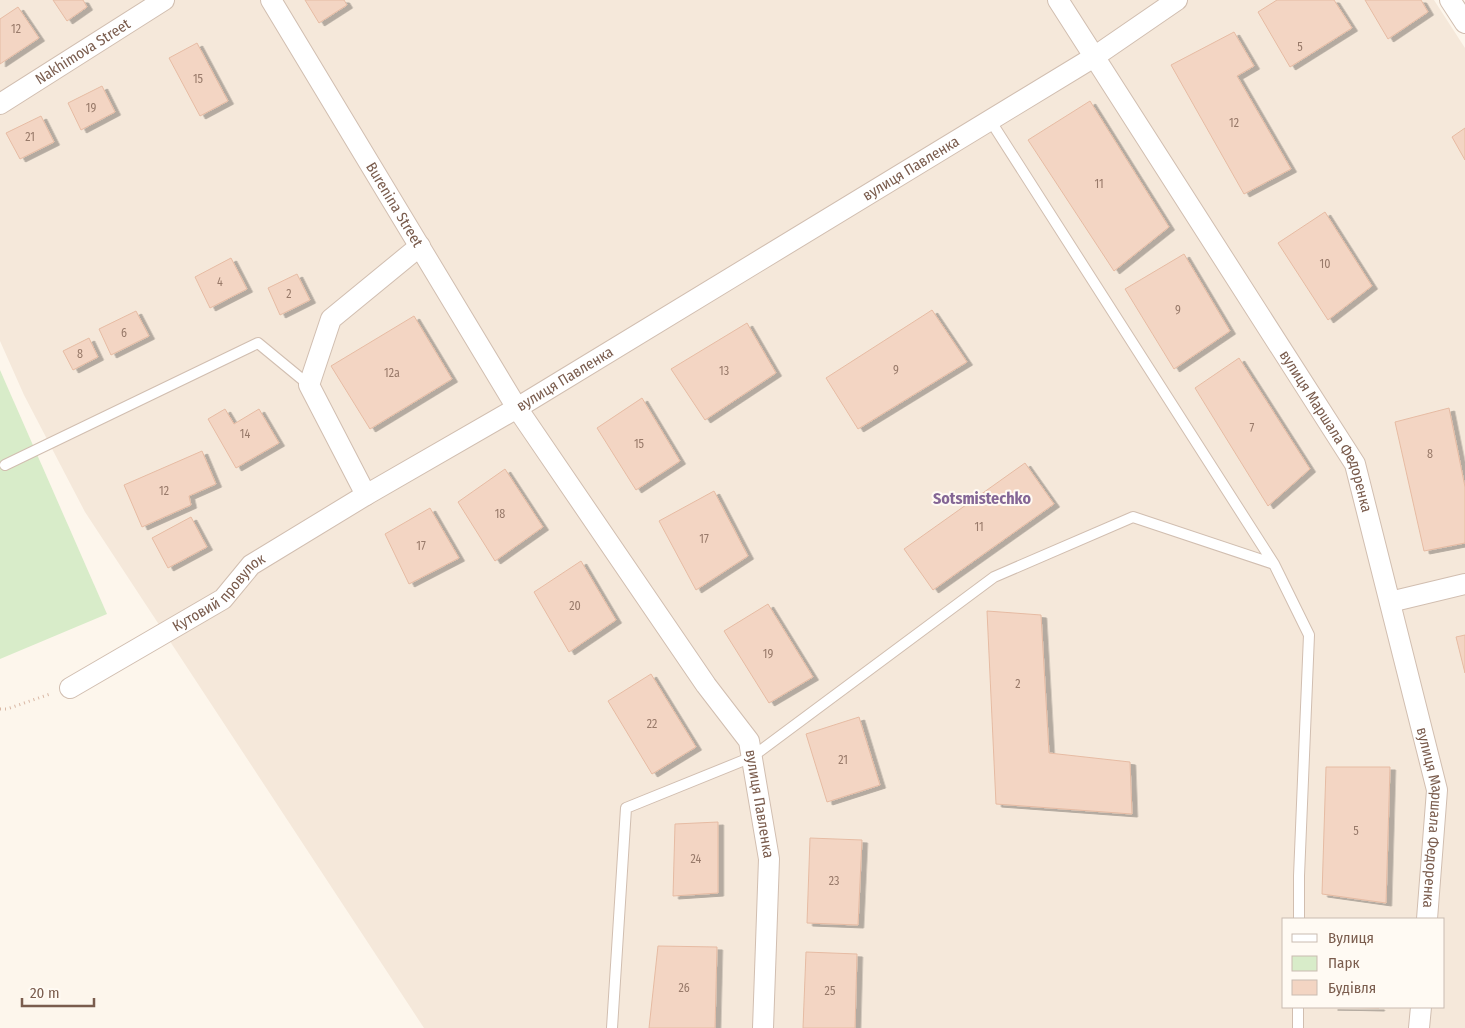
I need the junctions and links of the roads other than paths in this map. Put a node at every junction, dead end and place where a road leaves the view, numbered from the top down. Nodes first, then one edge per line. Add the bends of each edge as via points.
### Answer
1 (164, 0) edge
2 (271, 0) edge
3 (1058, 0) edge
4 (1177, 0) edge
5 (1450, 0) edge
6 (1465, 23) edge
7 (1094, 57) junction
8 (0, 104) edge
9 (990, 120) junction
10 (420, 246) junction
11 (309, 385) junction
12 (518, 408) junction
13 (5, 465) dead end
14 (366, 495) junction
15 (1274, 564) junction
16 (1465, 584) edge
17 (1390, 602) junction
18 (70, 688) road end
19 (752, 757) junction
20 (1298, 918) edge
21 (1427, 918) edge
22 (1298, 1008) edge
23 (1421, 1008) edge
24 (612, 1028) edge
25 (763, 1028) edge
26 (1298, 1028) edge
27 (1419, 1028) edge

1 - 8 street, Nakhimova Street
2 - 10 street, Burenina Street
3 - 7 street, вулиця Маршала Федоренка
4 - 7 street, вулиця Павленка
5 - 6 street
7 - 9 street, вулиця Павленка
7 - 17 street, вулиця Маршала Федоренка via 1355,464
9 - 12 street, вулиця Павленка
9 - 15 lane
10 - 11 street via 331,319
10 - 12 street, Burenina Street
11 - 13 lane via 258,342
11 - 14 street
12 - 14 street, Кутовий провулок
12 - 19 street, вулиця Павленка via 706,685 749,741
14 - 18 street, Кутовий провулок via 251,565 222,599
15 - 19 lane via 1134,517 994,577
15 - 20 lane via 1309,634
16 - 17 street
17 - 21 street, вулиця Маршала Федоренка via 1436,790
19 - 24 lane via 626,808
19 - 25 street, вулиця Павленка via 768,860
22 - 26 lane
23 - 27 street

